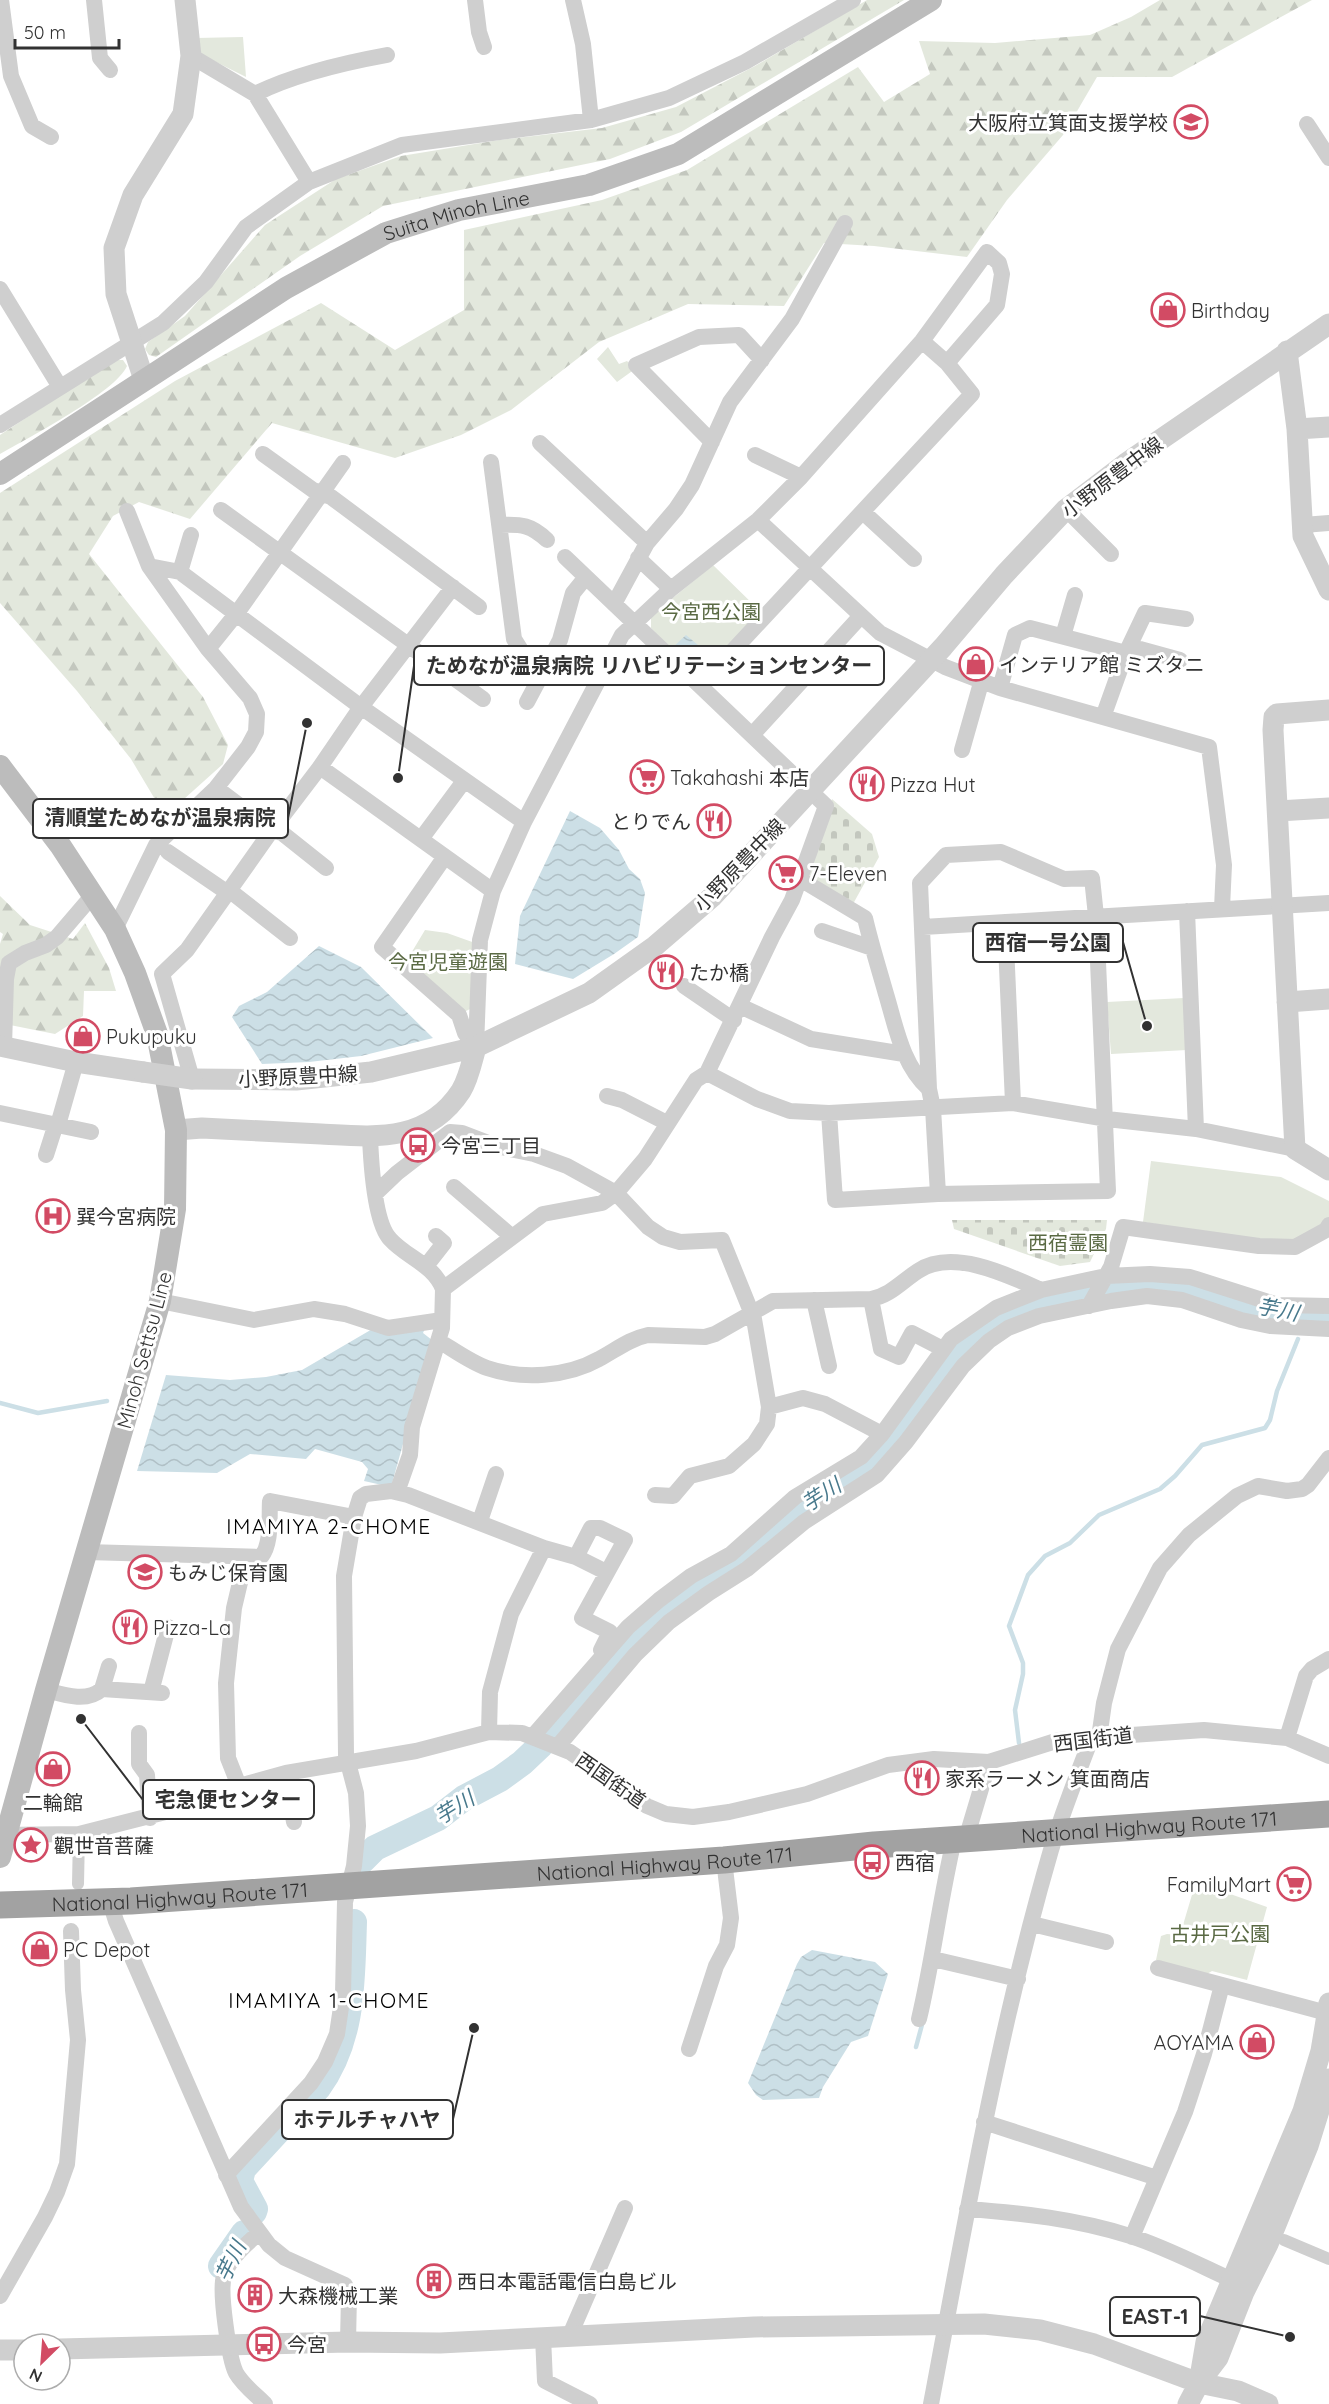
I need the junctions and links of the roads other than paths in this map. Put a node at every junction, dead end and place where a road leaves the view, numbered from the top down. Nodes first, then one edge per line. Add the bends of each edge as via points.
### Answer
1 (1, 0) edge
2 (94, 0) edge
3 (184, 0) edge
4 (475, 0) edge
5 (573, 0) edge
6 (853, 0) edge
7 (931, 0) edge
8 (484, 47) dead end
9 (387, 55) dead end
10 (191, 56) junction
11 (110, 70) dead end
12 (255, 94) junction
13 (591, 120) junction
14 (1307, 124) dead end
15 (51, 137) dead end
16 (1329, 158) edge
17 (309, 182) junction
18 (845, 223) dead end
19 (0, 290) edge
20 (1329, 324) edge
21 (922, 340) junction
22 (131, 342) junction
23 (1287, 351) junction
24 (762, 360) junction
25 (947, 363) junction
26 (144, 380) junction
27 (60, 387) junction
28 (0, 424) edge
29 (1329, 427) edge
30 (1297, 429) junction
31 (711, 442) junction
32 (540, 443) dead end
33 (263, 454) dead end
34 (755, 455) dead end
35 (491, 462) dead end
36 (343, 463) dead end
37 (0, 474) edge
38 (801, 477) junction
39 (321, 492) junction
40 (1066, 509) junction
41 (221, 510) dead end
42 (127, 511) dead end
43 (863, 512) junction
44 (758, 520) junction
45 (1329, 524) edge
46 (500, 525) junction
47 (1303, 525) junction
48 (191, 535) dead end
49 (547, 540) dead end
50 (647, 543) junction
51 (280, 553) junction
52 (1111, 554) dead end
53 (565, 557) dead end
54 (638, 558) junction
55 (914, 559) dead end
56 (148, 566) junction
57 (810, 568) junction
58 (180, 572) junction
59 (586, 578) junction
60 (453, 587) junction
61 (671, 589) junction
62 (1329, 590) edge
63 (1075, 595) dead end
64 (614, 604) junction
65 (479, 607) dead end
66 (237, 613) junction
67 (860, 617) junction
68 (1186, 618) dead end
69 (635, 622) junction
70 (1063, 636) junction
71 (409, 645) junction
72 (208, 649) junction
73 (1126, 653) junction
74 (930, 660) junction
75 (1179, 660) dead end
76 (546, 669) junction
77 (981, 682) junction
78 (700, 686) junction
79 (1000, 688) junction
80 (483, 699) dead end
81 (527, 702) dead end
82 (361, 706) junction
83 (1329, 711) edge
84 (1103, 717) junction
85 (752, 735) junction
86 (962, 750) dead end
87 (0, 766) edge
88 (320, 767) junction
89 (464, 781) junction
90 (216, 788) junction
91 (810, 790) junction
92 (1329, 808) edge
93 (1278, 811) junction
94 (524, 822) junction
95 (272, 830) junction
96 (421, 839) junction
97 (168, 852) dead end
98 (444, 858) junction
99 (326, 868) dead end
100 (800, 879) junction
101 (493, 891) junction
102 (228, 892) junction
103 (93, 895) junction
104 (1329, 903) edge
105 (1281, 905) junction
106 (1222, 908) junction
107 (1187, 911) junction
108 (1096, 916) junction
109 (1005, 922) junction
110 (923, 927) junction
111 (115, 929) junction
112 (822, 931) dead end
113 (290, 938) dead end
114 (872, 948) junction
115 (684, 986) dead end
116 (1329, 999) edge
117 (1287, 1002) junction
118 (737, 1013) junction
119 (2, 1046) edge
120 (476, 1047) junction
121 (904, 1054) junction
122 (76, 1062) junction
123 (707, 1073) junction
124 (192, 1079) junction
125 (929, 1089) junction
126 (607, 1096) dead end
127 (1013, 1103) junction
128 (933, 1108) junction
129 (0, 1113) edge
130 (829, 1113) junction
131 (1107, 1119) junction
132 (667, 1123) junction
133 (58, 1125) junction
134 (1196, 1129) junction
135 (176, 1130) junction
136 (91, 1132) dead end
137 (370, 1137) junction
138 (1295, 1149) junction
139 (46, 1155) dead end
140 (1329, 1170) edge
141 (454, 1187) dead end
142 (376, 1193) junction
143 (616, 1193) junction
144 (938, 1194) junction
145 (1329, 1225) edge
146 (435, 1236) dead end
147 (511, 1236) junction
148 (426, 1266) junction
149 (1104, 1279) junction
150 (443, 1289) junction
151 (1041, 1290) junction
152 (871, 1299) junction
153 (814, 1300) junction
154 (160, 1301) junction
155 (1091, 1301) junction
156 (1329, 1306) edge
157 (752, 1311) junction
158 (442, 1320) junction
159 (1329, 1329) edge
160 (439, 1341) junction
161 (943, 1349) junction
162 (829, 1366) dead end
163 (769, 1407) junction
164 (882, 1434) junction
165 (1329, 1458) edge
166 (496, 1474) dead end
167 (397, 1492) junction
168 (656, 1495) dead end
169 (354, 1517) junction
170 (480, 1521) junction
171 (544, 1548) junction
172 (86, 1552) junction
173 (246, 1557) junction
174 (576, 1557) junction
175 (606, 1572) junction
176 (168, 1627) dead end
177 (1329, 1659) edge
178 (597, 1662) junction
179 (109, 1666) dead end
180 (102, 1689) junction
181 (46, 1690) junction
182 (489, 1732) junction
183 (139, 1733) dead end
184 (1287, 1738) junction
185 (1095, 1739) junction
186 (545, 1741) junction
187 (1329, 1756) edge
188 (989, 1762) junction
189 (349, 1763) junction
190 (286, 1773) junction
191 (239, 1786) junction
192 (1329, 1814) edge
193 (150, 1818) junction
194 (294, 1822) dead end
195 (1057, 1832) junction
196 (3, 1834) edge
197 (80, 1834) junction
198 (960, 1839) junction
199 (0, 1857) edge
200 (724, 1860) junction
201 (78, 1884) dead end
202 (350, 1884) junction
203 (110, 1902) junction
204 (0, 1905) edge
205 (1032, 1924) junction
206 (71, 1931) dead end
207 (1106, 1942) dead end
208 (933, 1959) junction
209 (1158, 1968) dead end
210 (1018, 1978) junction
211 (1222, 1985) junction
212 (1328, 2009) edge
213 (919, 2019) dead end
214 (689, 2049) dead end
215 (1329, 2079) edge
216 (984, 2122) junction
217 (226, 2175) junction
218 (1156, 2178) junction
219 (626, 2208) dead end
220 (967, 2209) junction
221 (259, 2232) junction
222 (1132, 2237) junction
223 (1284, 2240) dead end
224 (1329, 2259) edge
225 (1232, 2280) junction
226 (0, 2296) edge
227 (945, 2323) junction
228 (570, 2335) junction
229 (543, 2337) junction
230 (348, 2342) junction
231 (230, 2345) junction
232 (72, 2349) edge
233 (1199, 2383) junction
234 (265, 2404) edge
235 (590, 2404) edge
236 (930, 2404) edge
237 (1188, 2404) edge
238 (1230, 2404) edge
239 (1268, 2404) edge

1 - 15 street via 11,76 32,126
2 - 11 street via 100,58
3 - 10 street
4 - 8 street
5 - 13 street via 583,44
6 - 13 street via 745,62 669,98
7 - 26 main road, Suita Minoh Line via 678,154 589,185 459,210 386,233 286,288
9 - 12 street via 275,84
10 - 12 street
10 - 22 street via 183,114 133,195 114,248 116,294
12 - 17 street
13 - 17 street via 402,145
14 - 16 street
17 - 22 street via 246,227 206,282 163,322
18 - 24 street via 792,319
19 - 27 street
20 - 23 street, 小野原豊中線
21 - 25 street
21 - 25 street via 987,252 999,263 1002,274 997,305
21 - 38 street
22 - 26 street
22 - 27 street
23 - 30 street
23 - 40 street, 小野原豊中線
24 - 31 street via 730,402
24 - 31 street via 739,336 699,337 636,365
25 - 43 street via 972,393
26 - 37 main road, Suita Minoh Line
27 - 28 street
29 - 30 street
30 - 47 street
31 - 50 street via 692,485
32 - 50 street
33 - 39 street
34 - 38 street
35 - 46 street
36 - 39 street
38 - 44 street
39 - 51 street
39 - 60 street
40 - 52 street
40 - 74 street, 小野原豊中線
41 - 51 street
42 - 56 street
43 - 55 street
43 - 57 street
44 - 57 street
44 - 61 street
45 - 47 street
46 - 49 street via 521,524
46 - 76 street via 514,639 524,655
47 - 62 street via 1303,536
48 - 58 street
50 - 54 street
51 - 66 street
51 - 71 street
53 - 59 street
54 - 61 street
54 - 64 street
56 - 58 street
56 - 72 street
57 - 67 street
57 - 78 street
58 - 66 street
59 - 64 street
59 - 76 street via 573,593 560,640
60 - 65 street
60 - 71 street
61 - 69 street
63 - 70 street
64 - 69 street
66 - 72 street
66 - 82 street
67 - 74 street via 880,633
67 - 85 street
68 - 73 street via 1145,613
69 - 78 street
69 - 94 street via 622,635
70 - 73 street
70 - 79 street via 1030,628 1015,635
71 - 80 street
71 - 82 street
72 - 90 street via 250,698 257,714 256,732 248,747
73 - 75 street via 1140,649
73 - 84 street
74 - 77 street
74 - 91 street, 小野原豊中線
76 - 81 street
77 - 79 street
77 - 86 street
78 - 85 street
79 - 84 street
82 - 88 street
82 - 89 street
83 - 93 street via 1274,717
84 - 106 street via 1209,747 1224,865
85 - 91 street
87 - 103 main road, Minoh Settsu Line
88 - 95 street
88 - 96 street
89 - 94 street
89 - 96 street
90 - 95 street
90 - 111 street via 156,845
91 - 100 street via 826,806
91 - 120 street, 小野原豊中線 via 712,897 655,946 589,993
92 - 93 street
93 - 105 street
94 - 101 street
95 - 99 street via 282,833
95 - 102 street
96 - 98 street
97 - 102 street
98 - 101 street
98 - 120 street via 382,947 459,1015 465,1033
100 - 114 street via 865,918
100 - 118 street
101 - 120 street via 480,940
102 - 113 street
102 - 124 street via 187,950 162,974
103 - 111 main road, Minoh Settsu Line
103 - 119 street via 57,937 9,963
104 - 105 street
105 - 106 street
105 - 117 street
106 - 107 street
107 - 108 street
107 - 134 street
108 - 109 street
108 - 110 street via 1092,878 1064,879 1001,852 946,855 920,883
108 - 131 street
109 - 110 street
109 - 127 street
110 - 125 street
111 - 135 main road, Minoh Settsu Line via 157,1034
112 - 114 street
114 - 121 street
115 - 118 street
116 - 117 street
117 - 138 street
118 - 121 street via 812,1039
118 - 123 street
119 - 122 street, 小野原豊中線
120 - 124 street, 小野原豊中線 via 360,1073 296,1080
120 - 137 street via 462,1089 446,1109 426,1125 401,1135
121 - 125 street via 918,1079
122 - 124 street, 小野原豊中線, bridge
122 - 133 street
123 - 130 street via 790,1111
123 - 132 street via 696,1080
125 - 128 street
126 - 132 street
127 - 128 street
127 - 131 street
128 - 130 street
128 - 144 street
129 - 133 street
130 - 144 street via 836,1200
131 - 134 street
131 - 144 street via 1108,1191
132 - 143 street via 645,1159
133 - 136 street
133 - 139 street
134 - 138 street
135 - 137 street
135 - 154 main road, Minoh Settsu Line via 175,1209
137 - 142 street
138 - 140 street
141 - 147 street
142 - 143 street via 450,1132 462,1132 567,1166
142 - 148 street via 385,1233
143 - 147 street via 602,1203 543,1214
143 - 157 street via 663,1237 680,1242 722,1240
145 - 149 street via 1295,1247 1259,1246 1123,1227
146 - 148 street via 444,1243
147 - 150 street
148 - 150 street
149 - 151 street
149 - 155 street
149 - 156 street via 1132,1274 1185,1275 1270,1303
150 - 158 street
151 - 152 street via 976,1266 946,1261 926,1266 890,1293
151 - 161 street via 991,1310
152 - 153 street
152 - 161 street via 881,1349 899,1357 912,1332
153 - 157 street via 773,1301
153 - 162 street
154 - 158 street via 246,1320 314,1309 388,1328
154 - 172 main road, Minoh Settsu Line
155 - 159 street via 1158,1296 1260,1325
155 - 186 street via 1024,1321 989,1341 963,1366 876,1475 804,1522 747,1569 663,1628
157 - 160 street via 715,1334 639,1336 598,1360 549,1374 513,1375 489,1369
157 - 163 street
158 - 160 street
160 - 167 street
161 - 164 street
163 - 164 street via 803,1398 825,1404
163 - 168 street via 767,1424 754,1444 729,1466 690,1476 673,1496
164 - 178 street via 861,1456 789,1502 730,1554 659,1600
165 - 185 street via 1302,1489 1287,1491 1258,1486 1237,1496 1189,1535 1160,1568 1118,1649
166 - 170 street
167 - 169 street via 366,1494 360,1498
167 - 170 street
169 - 173 street via 270,1501 265,1553 261,1557
169 - 189 street via 344,1576
170 - 171 street
171 - 174 street
171 - 182 street via 511,1614 490,1692
172 - 173 street
172 - 181 main road, Minoh Settsu Line
173 - 191 street via 234,1608 226,1683 228,1758
174 - 175 street
174 - 175 street via 591,1528 625,1540
175 - 178 street via 582,1618 610,1632
176 - 180 street via 157,1693
177 - 184 street via 1306,1676
178 - 186 street
179 - 180 street
180 - 181 street via 95,1695 78,1697
181 - 196 main road, Minoh Settsu Line
182 - 186 street, 西国街道 via 506,1731
182 - 189 street, 西国街道
183 - 193 street via 139,1764 147,1775
184 - 185 street, 西国街道 via 1204,1730
184 - 187 street, 西国街道
185 - 188 street, 西国街道 via 1059,1740
185 - 195 street
186 - 188 street, 西国街道 via 570,1752 646,1806 666,1814 693,1817 807,1794 888,1764 934,1759
188 - 198 street
189 - 190 street, 西国街道
189 - 202 street via 358,1826
190 - 191 street, 西国街道
190 - 194 street
191 - 193 street, 西国街道
192 - 195 highway, National Highway Route 171
193 - 197 street, 西国街道
195 - 198 highway, National Highway Route 171
195 - 205 street
196 - 197 street, 西国街道
196 - 199 main road, Minoh Settsu Line
197 - 201 street
198 - 200 highway, National Highway Route 171
198 - 208 street via 940,1903
200 - 202 highway, National Highway Route 171
200 - 214 street via 731,1918 727,1945 716,1966
202 - 203 highway, National Highway Route 171
202 - 217 street via 345,1902 343,2004 330,2051 312,2083
203 - 204 highway, National Highway Route 171
203 - 217 street
205 - 207 street
205 - 210 street
206 - 226 street via 78,2040 67,2164 45,2217
208 - 210 street
208 - 213 street
209 - 211 street
210 - 216 street
211 - 212 street
211 - 218 street via 1185,2112
212 - 225 street via 1321,2051 1303,2111
215 - 233 street via 1308,2146 1268,2244 1218,2358
216 - 218 street
216 - 220 street
217 - 221 street via 241,2207
218 - 222 street
219 - 228 street
220 - 222 street via 1026,2213
220 - 227 street
221 - 230 street via 285,2258 345,2285 349,2295
221 - 231 street via 233,2260 224,2277
222 - 225 street
223 - 224 street
225 - 233 street via 1206,2342
227 - 228 street
227 - 233 street via 1051,2332 1103,2346
227 - 236 street
228 - 229 street
229 - 230 street via 440,2343
229 - 235 street via 545,2381
230 - 231 street
231 - 232 street
231 - 234 street via 236,2372
233 - 237 street
233 - 238 street
233 - 239 street via 1238,2391

